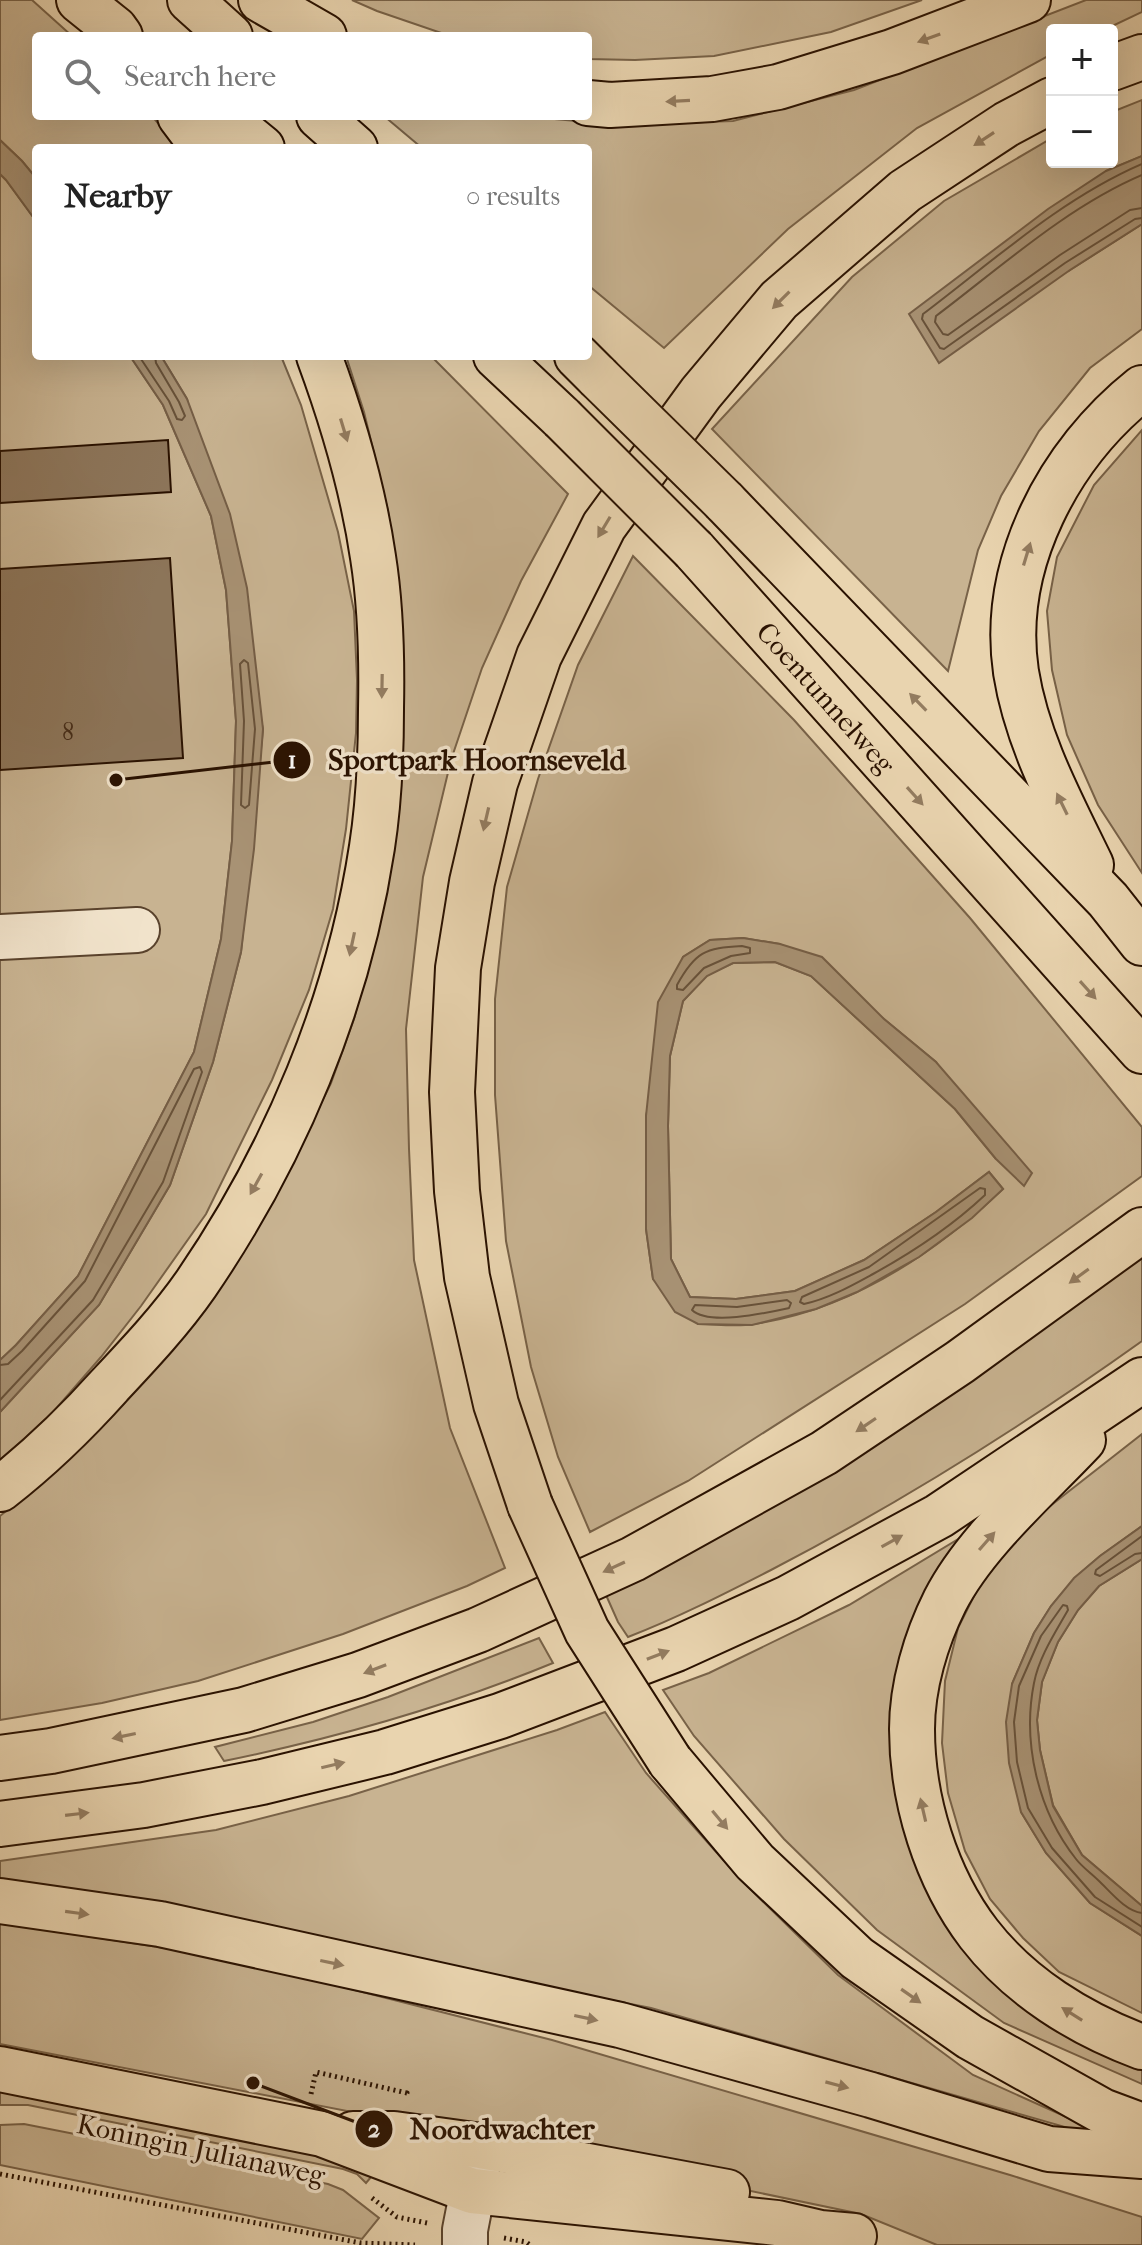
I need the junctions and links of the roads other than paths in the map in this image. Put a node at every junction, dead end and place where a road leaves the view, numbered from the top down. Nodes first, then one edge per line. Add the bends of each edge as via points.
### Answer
1 (79, 0) edge
2 (190, 0) edge
3 (261, 0) edge
4 (1028, 0) edge
5 (118, 32) edge
6 (226, 32) edge
7 (317, 32) edge
8 (1142, 57) edge
9 (1118, 66) edge
10 (592, 103) edge
11 (1046, 103) edge
12 (183, 120) edge
13 (228, 120) edge
14 (324, 120) edge
15 (201, 144) edge
16 (257, 144) edge
17 (350, 144) edge
18 (320, 360) edge
19 (500, 360) edge
20 (588, 366) edge
21 (1142, 388) edge
22 (1108, 900) junction
23 (137, 930) dead end
24 (0, 937) edge
25 (1142, 943) edge
26 (1142, 1051) edge
27 (1142, 1230) edge
28 (1141, 1380) edge
29 (0, 1489) edge
30 (0, 1758) edge
31 (0, 1824) edge
32 (0, 1901) edge
33 (1142, 2047) edge
34 (0, 2069) edge
35 (1142, 2126) edge
36 (322, 2134) junction
37 (481, 2146) junction
38 (1142, 2156) edge
39 (467, 2222) edge
40 (866, 2240) edge

1 - 5 main road
2 - 6 main road
3 - 7 main road
4 -> 10 main road via 892,52 778,87 712,99
8 - 9 main road
11 -> 35 main road, bridge via 905,191 779,300 701,393 604,526 539,656 495,783 458,968 452,1092 467,1277 496,1404 530,1505 587,1631 670,1761 755,1862 857,1958 970,2037 1102,2111
12 - 15 main road
13 - 16 main road
14 - 17 main road
18 -> 29 main road via 351,453 374,558 382,658 381,762 372,848 347,966 282,1137 195,1285 65,1433
19 -> 26 main road, Coentunnelweg, bridge via 694,550
22 -> 20 main road, bridge
22 -> 21 main road via 1034,739 1016,671 1014,617 1029,547 1063,475 1104,421
22 - 25 main road
23 - 24 street
27 -> 30 main road via 824,1453 633,1559 478,1630 344,1680 244,1710
31 -> 28 main road via 144,1805 385,1752 500,1716 676,1649 788,1598 939,1516
33 -> 28 main road via 1049,2000 979,1934 934,1850 918,1788 912,1728 926,1650 962,1572
32 -> 38 main road via 160,1924 604,2022 1049,2149
34 - 36 main road, Koningin Julianaweg
36 - 37 main road, Koningin Julianaweg via 394,2134
36 - 39 main road, Koningin Julianaweg
37 - 39 street
37 - 40 main road, Koningin Julianaweg via 778,2202 826,2216
39 - 40 main road, Koningin Julianaweg via 777,2223

